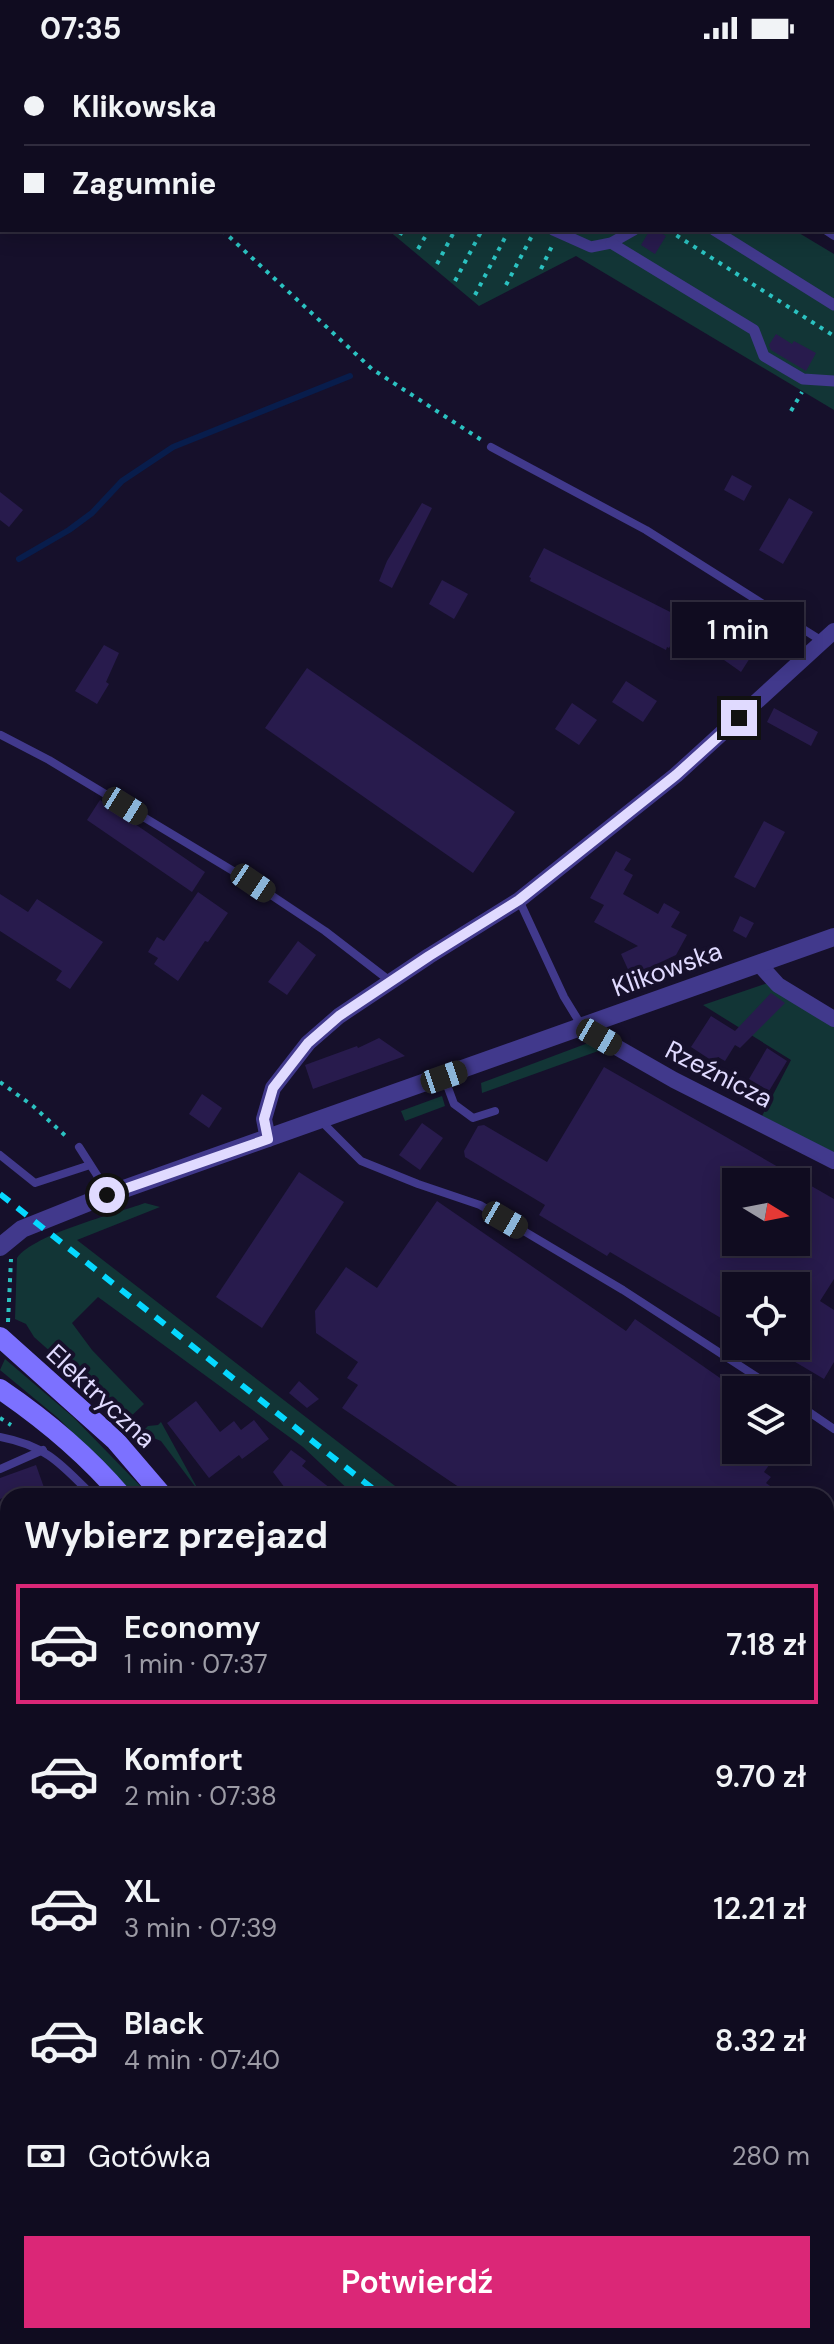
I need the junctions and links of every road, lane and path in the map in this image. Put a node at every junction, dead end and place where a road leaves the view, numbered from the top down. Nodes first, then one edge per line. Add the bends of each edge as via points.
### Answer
1 (224, 232) edge
2 (428, 232) edge
3 (454, 232) edge
4 (481, 232) edge
5 (508, 232) edge
6 (534, 232) edge
7 (556, 232) edge
8 (630, 232) edge
9 (671, 232) edge
10 (717, 232) edge
11 (611, 243) junction
12 (418, 249) dead end
13 (437, 264) dead end
14 (541, 269) dead end
15 (455, 281) dead end
16 (506, 285) dead end
17 (475, 295) dead end
18 (834, 305) edge
19 (834, 336) edge
20 (834, 381) edge
21 (491, 447) joint
22 (828, 636) edge
23 (1, 735) edge
24 (519, 900) junction
25 (834, 937) edge
26 (759, 964) junction
27 (390, 981) junction
28 (834, 1019) edge
29 (583, 1028) junction
30 (444, 1077) junction
31 (0, 1082) edge
32 (495, 1111) dead end
33 (321, 1120) junction
34 (268, 1139) junction
35 (79, 1147) joint
36 (0, 1155) edge
37 (834, 1161) edge
38 (90, 1165) junction
39 (107, 1195) junction
40 (22, 1229) junction
41 (0, 1231) edge
42 (0, 1247) edge
43 (0, 1337) edge
44 (755, 1376) edge
45 (0, 1389) edge
46 (810, 1413) edge
47 (834, 1429) edge
48 (0, 1437) edge
49 (43, 1450) junction
50 (0, 1469) edge
51 (85, 1488) edge
52 (115, 1488) edge
53 (156, 1488) edge

1 - 21 path via 372,369
2 - 12 path
3 - 13 path
4 - 15 path
5 - 17 path
6 - 16 path
7 - 11 street via 591,247
7 - 14 path
8 - 11 street
9 - 19 path
10 - 18 street
11 - 20 street via 754,330 764,356 803,379
21 - 22 lane
22 - 24 street via 676,775
23 - 27 lane via 253,883
24 - 27 street
24 - 29 lane
25 - 26 street, Klikowska
26 - 28 street via 778,985
26 - 29 street, Klikowska
27 - 34 street via 308,1043 273,1088 264,1119
29 - 30 street, Klikowska
29 - 37 street, Rzeźnicza
30 - 32 lane via 454,1104 473,1118
30 - 33 street, Klikowska
31 - 35 path
33 - 34 street, Klikowska
33 - 44 lane via 361,1161 480,1205
34 - 39 street, Klikowska
35 - 38 lane
36 - 38 lane via 35,1183
38 - 39 lane
39 - 40 street, Klikowska
40 - 41 street, Klikowska
40 - 42 street, Klikowska
43 - 53 main road, Elektryczna via 115,1440
45 - 52 main road via 91,1462
46 - 47 lane
48 - 49 lane
49 - 50 lane
49 - 51 lane

